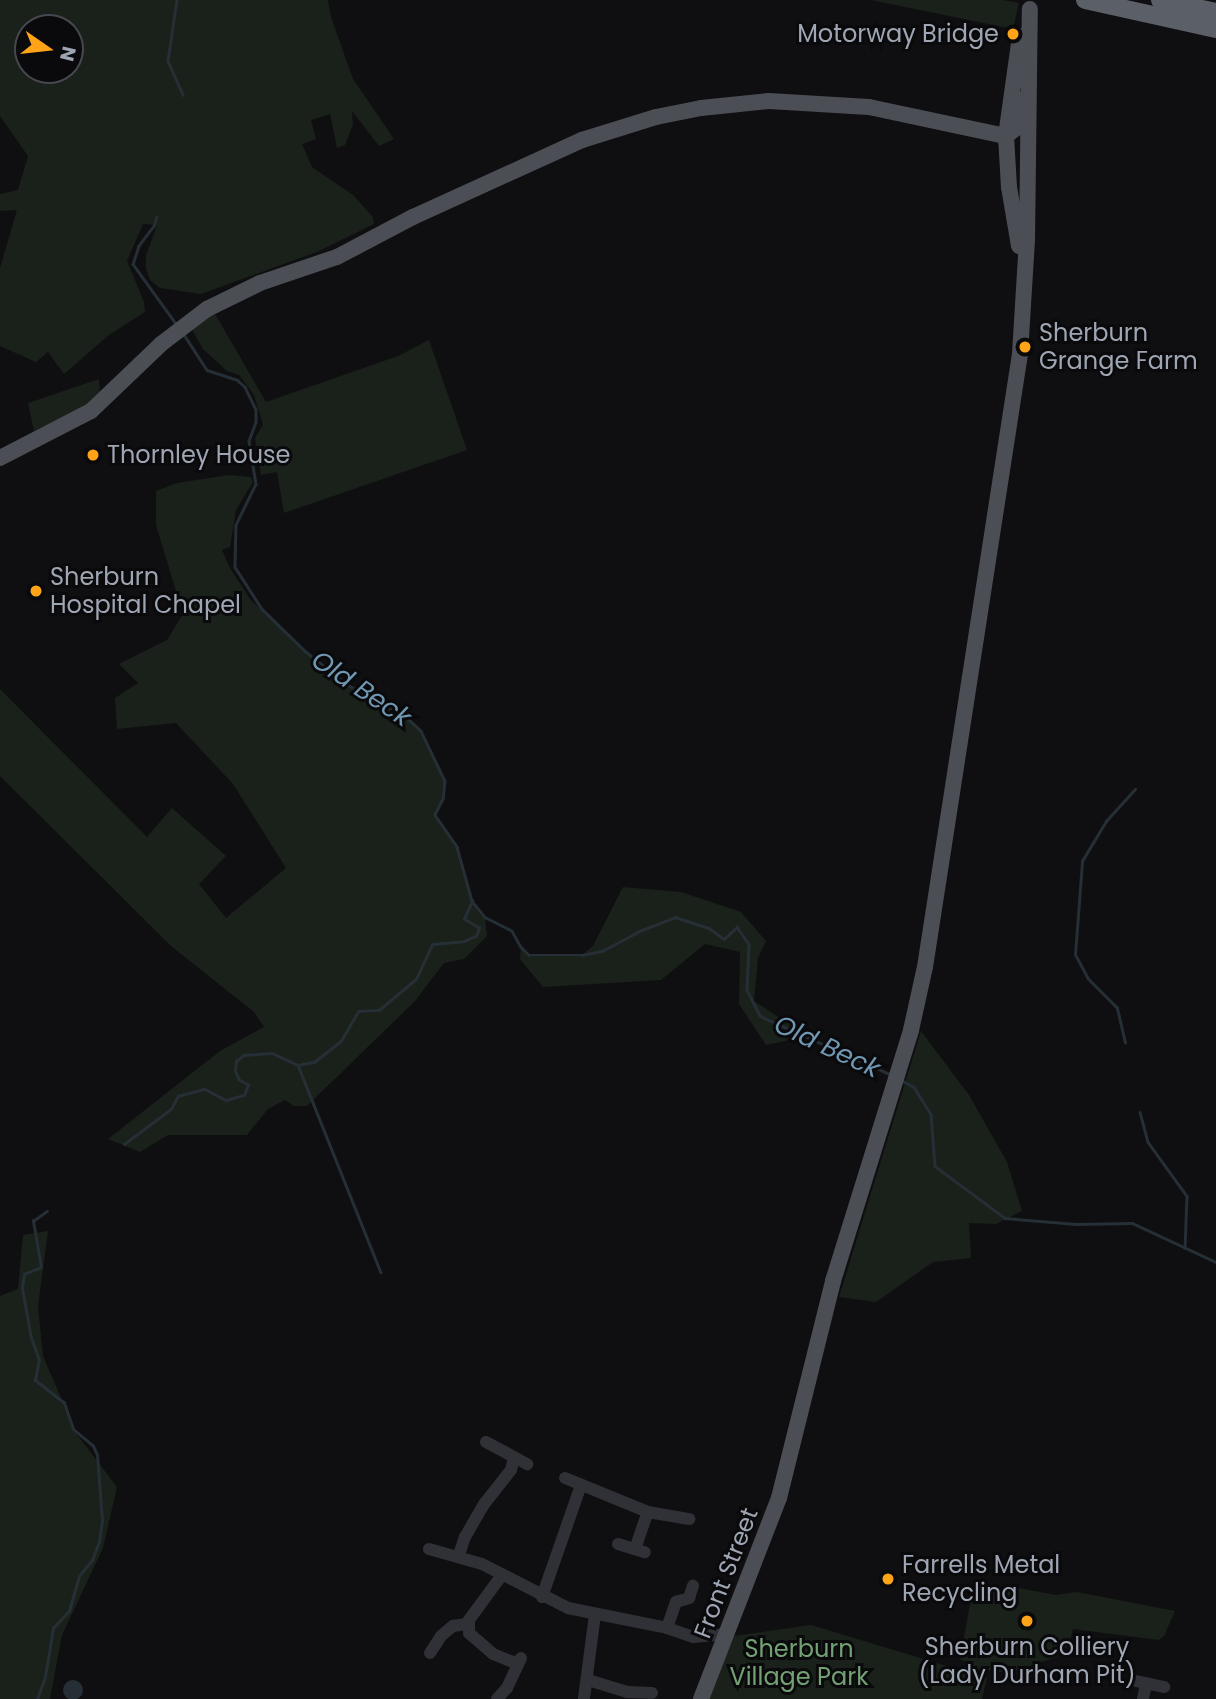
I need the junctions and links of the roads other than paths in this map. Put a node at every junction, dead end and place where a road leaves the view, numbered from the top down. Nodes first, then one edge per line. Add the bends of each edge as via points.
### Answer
1 (1085, 0) edge
2 (1160, 0) edge
3 (1031, 5) edge
4 (1216, 12) edge
5 (1216, 29) edge
6 (1027, 60) junction
7 (1010, 126) junction
8 (1027, 135) junction
9 (1024, 273) junction
10 (0, 458) edge
11 (486, 1442) dead end
12 (514, 1457) junction
13 (527, 1464) dead end
14 (565, 1478) dead end
15 (581, 1485) junction
16 (648, 1512) junction
17 (691, 1520) dead end
18 (618, 1544) dead end
19 (429, 1549) dead end
20 (459, 1555) junction
21 (502, 1575) junction
22 (542, 1597) junction
23 (703, 1603) dead end
24 (595, 1614) junction
25 (467, 1624) junction
26 (667, 1628) junction
27 (727, 1634) junction
28 (693, 1637) junction
29 (430, 1653) dead end
30 (716, 1661) junction
31 (588, 1681) junction
32 (1164, 1687) dead end
33 (645, 1695) edge
34 (584, 1698) edge
35 (497, 1699) edge
36 (701, 1699) edge
37 (1143, 1699) edge

1 - 5 highway
2 - 4 highway
3 - 6 main road
3 - 7 main road via 1020,36
6 - 7 main road
6 - 8 main road
7 - 8 main road
7 - 9 main road via 1009,187
7 - 10 main road via 973,128 869,107 769,101 722,104 656,117 582,140 337,257 249,288 191,320 91,411
8 - 9 main road
9 - 27 main road, Front Street via 1020,354 936,903 911,1030 833,1281 779,1498
11 - 12 street
12 - 13 street
12 - 20 street via 511,1470 485,1503
14 - 15 street
15 - 16 street
15 - 22 street
16 - 17 street
16 - 18 street via 640,1550
19 - 20 street
20 - 21 street
21 - 22 street
21 - 25 street
22 - 24 street
23 - 26 street via 691,1592 676,1602
24 - 26 street
24 - 31 street
25 - 29 street via 436,1632
25 - 35 street via 477,1643 493,1654 520,1661
26 - 28 street
27 - 28 street
27 - 30 main road, Front Street
28 - 30 street
30 - 36 main road, Front Street
31 - 33 street
31 - 34 street
32 - 37 street via 1141,1682

